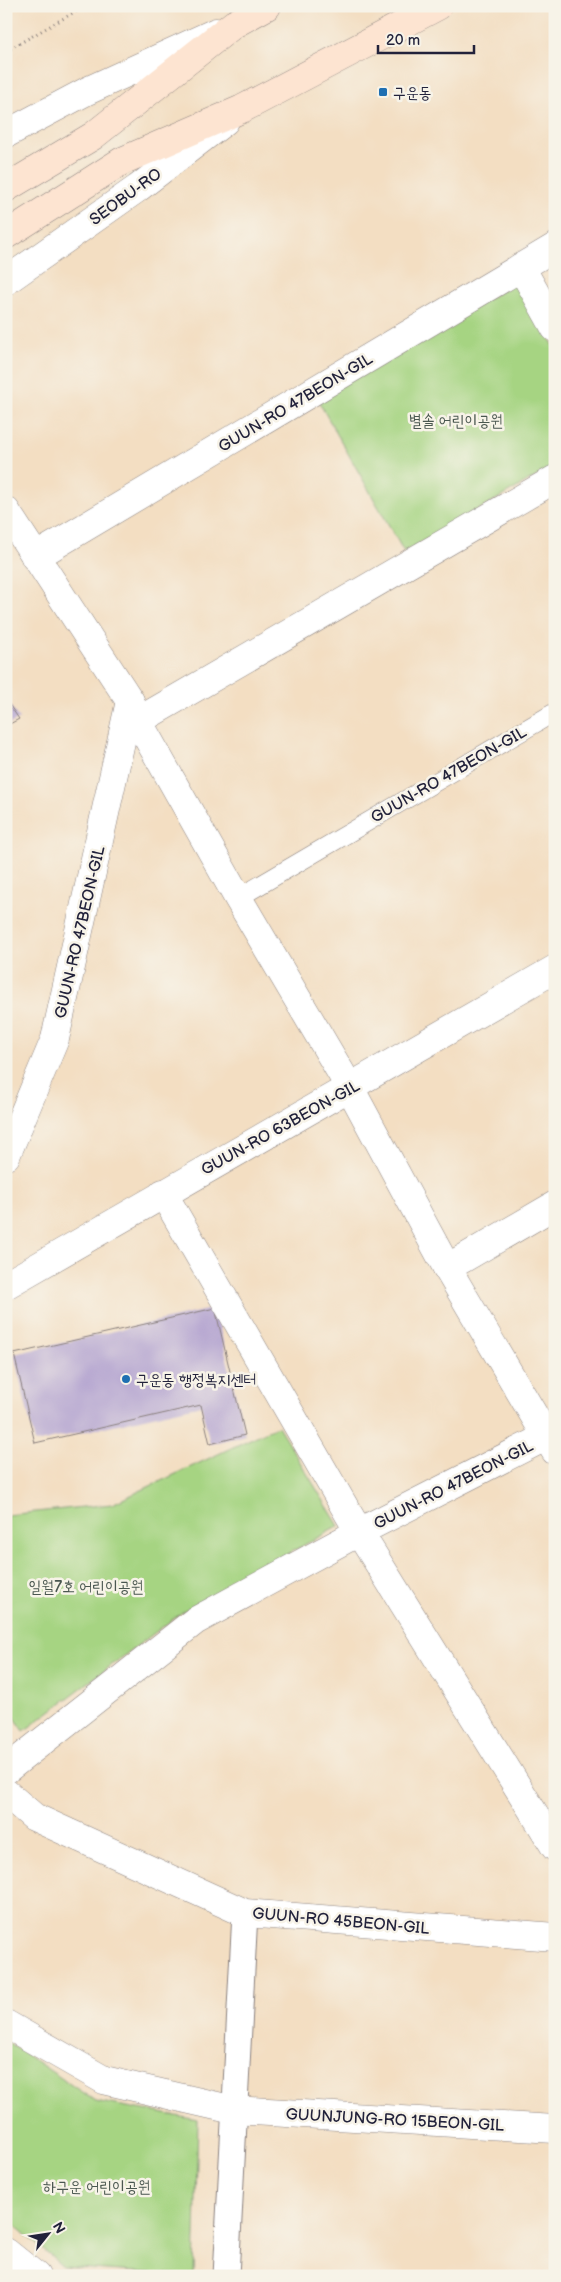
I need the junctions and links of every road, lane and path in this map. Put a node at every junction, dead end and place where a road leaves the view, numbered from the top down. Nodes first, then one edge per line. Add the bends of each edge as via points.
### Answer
1 (86, 6) edge
2 (267, 6) edge
3 (438, 6) edge
4 (80, 8) edge
5 (234, 24) junction
6 (6, 51) edge
7 (242, 108) junction
8 (6, 134) edge
9 (6, 188) edge
10 (6, 235) edge
11 (555, 247) edge
12 (521, 267) junction
13 (6, 281) edge
14 (555, 328) edge
15 (555, 479) edge
16 (6, 511) edge
17 (35, 557) junction
18 (134, 711) junction
19 (555, 712) edge
20 (238, 898) junction
21 (555, 969) edge
22 (350, 1088) junction
23 (6, 1156) edge
24 (163, 1193) junction
25 (555, 1205) edge
26 (447, 1268) junction
27 (6, 1285) edge
28 (552, 1440) edge
29 (359, 1532) junction
30 (6, 1770) edge
31 (6, 1793) edge
32 (555, 1847) edge
33 (245, 1913) junction
34 (555, 1937) edge
35 (6, 2024) edge
36 (234, 2110) junction
37 (555, 2129) edge
38 (6, 2252) edge
39 (36, 2276) edge
40 (226, 2276) edge

1 - 4 path
2 - 5 main road
3 - 7 main road, SEOBU-RO
4 - 6 path
5 - 8 street via 87,91
5 - 9 main road via 93,136
7 - 10 main road, SEOBU-RO via 122,161
7 - 13 street, SEOBU-RO via 138,188
11 - 12 street, GUUN-RO 47BEON-GIL
12 - 14 street
12 - 17 street, GUUN-RO 47BEON-GIL
15 - 18 street
16 - 17 street, GUUN-RO 47BEON-GIL
17 - 18 street, GUUN-RO 47BEON-GIL
18 - 20 street, GUUN-RO 47BEON-GIL
18 - 23 street, GUUN-RO 47BEON-GIL via 55,1039
19 - 20 lane, GUUN-RO 47BEON-GIL
20 - 22 street, GUUN-RO 47BEON-GIL
21 - 22 street, GUUN-RO 63BEON-GIL
22 - 24 street, GUUN-RO 63BEON-GIL
22 - 26 street, GUUN-RO 47BEON-GIL
24 - 27 street, GUUN-RO 63BEON-GIL
24 - 29 street
25 - 26 street
26 - 28 street, GUUN-RO 47BEON-GIL
28 - 29 street, GUUN-RO 47BEON-GIL
29 - 30 street via 195,1620
29 - 32 street
31 - 33 street, GUUN-RO 45BEON-GIL via 34,1817
33 - 34 street, GUUN-RO 45BEON-GIL
33 - 36 street
35 - 36 street via 104,2080
36 - 37 street, GUUNJUNG-RO 15BEON-GIL
36 - 40 street
38 - 39 street

